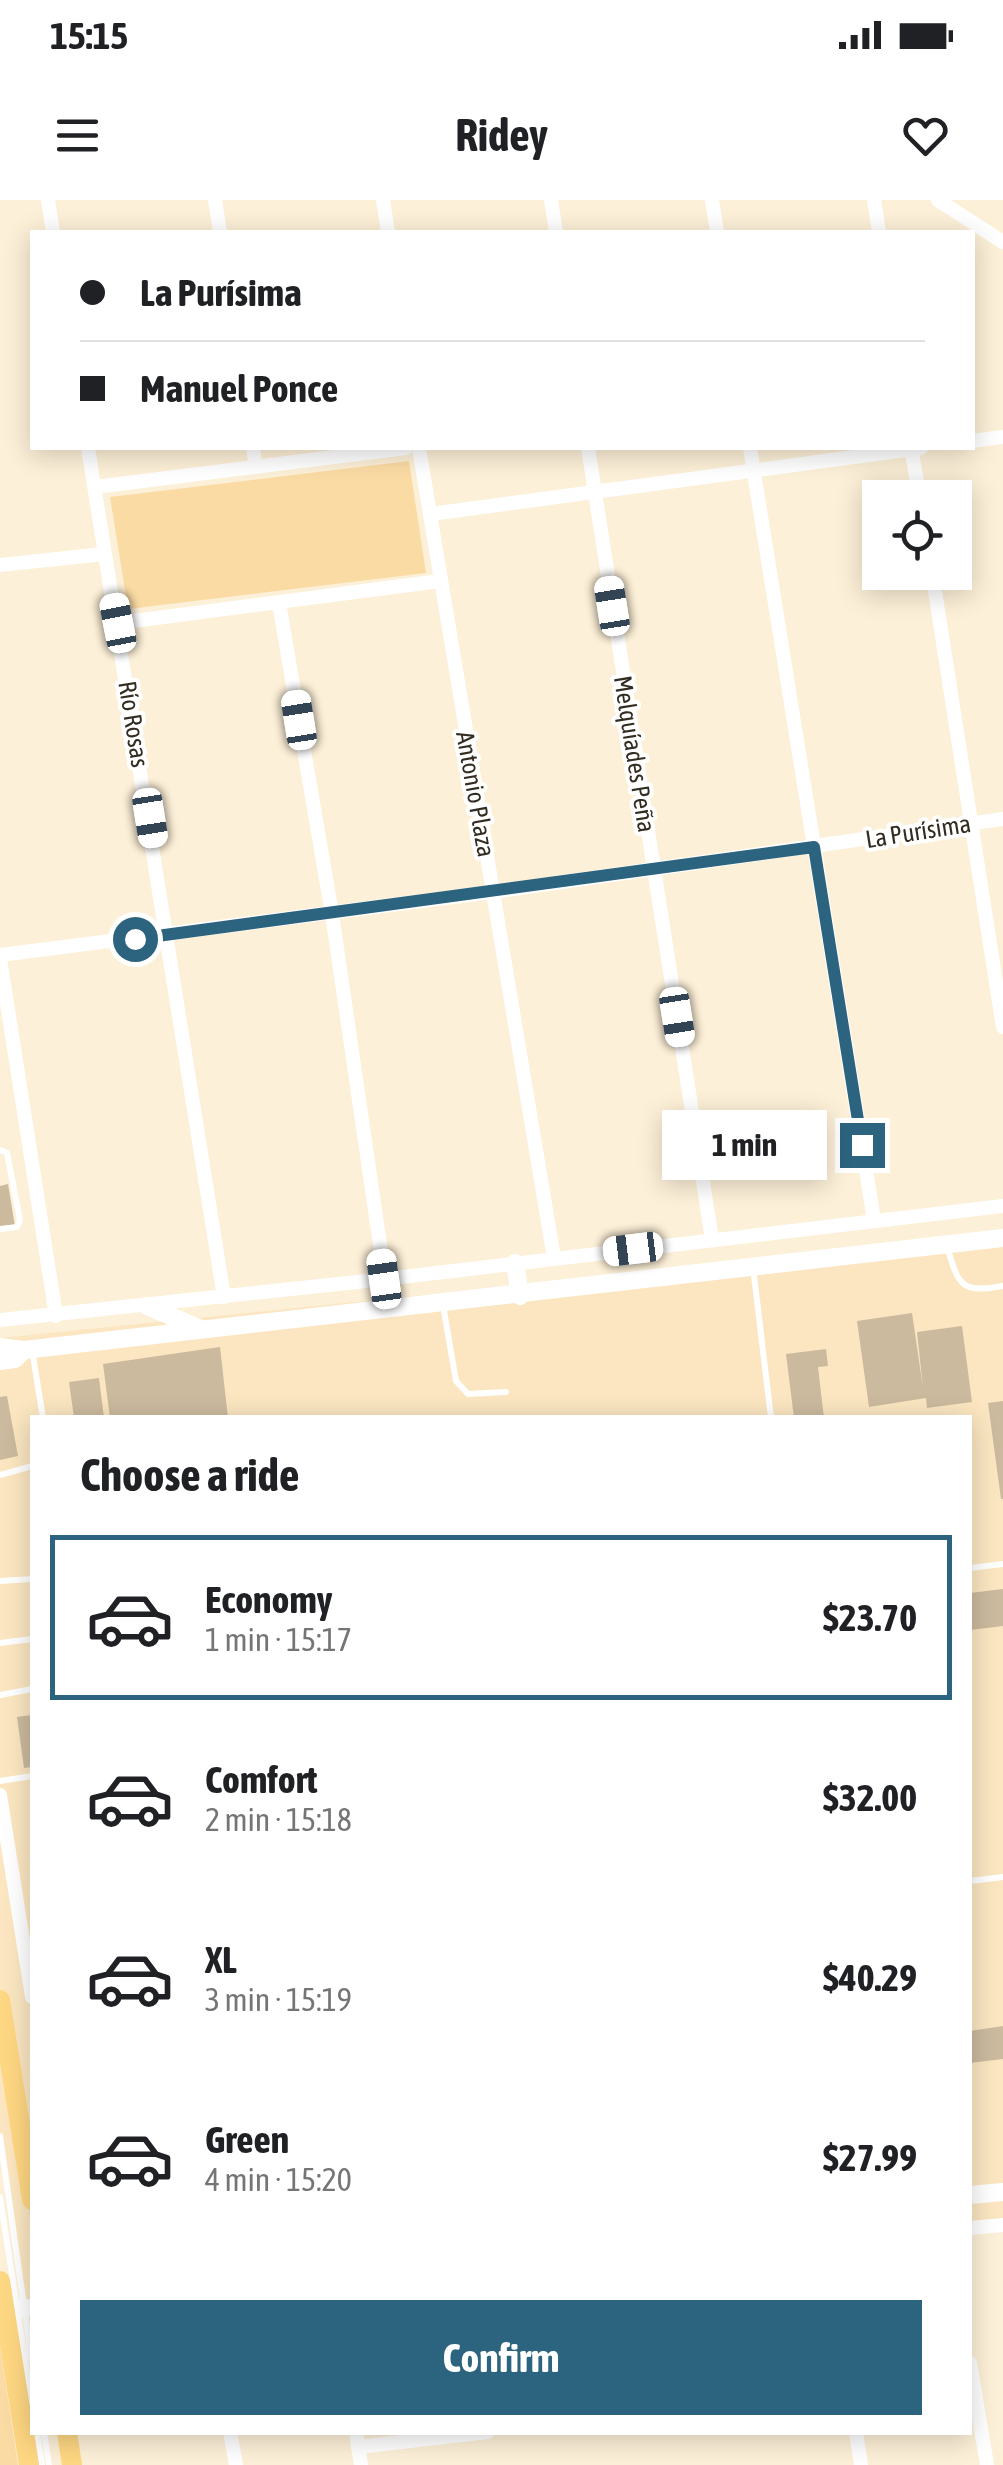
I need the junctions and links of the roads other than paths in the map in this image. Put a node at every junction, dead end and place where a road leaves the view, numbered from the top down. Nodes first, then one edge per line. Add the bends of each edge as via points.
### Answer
1 (48, 200) edge
2 (215, 200) edge
3 (383, 200) edge
4 (551, 200) edge
5 (712, 200) edge
6 (874, 200) edge
7 (938, 200) edge
8 (53, 230) edge
9 (220, 230) edge
10 (388, 230) edge
11 (556, 230) edge
12 (718, 230) edge
13 (879, 230) edge
14 (1003, 242) edge
15 (1003, 436) edge
16 (975, 441) edge
17 (88, 450) edge
18 (253, 450) edge
19 (390, 450) edge
20 (419, 450) edge
21 (588, 450) edge
22 (750, 450) edge
23 (898, 450) edge
24 (912, 450) edge
25 (256, 467) junction
26 (753, 470) junction
27 (917, 480) edge
28 (95, 488) junction
29 (595, 494) junction
30 (431, 514) junction
31 (104, 554) junction
32 (0, 565) edge
33 (440, 581) junction
34 (935, 590) edge
35 (279, 602) junction
36 (118, 623) junction
37 (1003, 819) edge
38 (973, 823) junction
39 (814, 847) junction
40 (653, 869) junction
41 (493, 892) junction
42 (332, 914) junction
43 (169, 934) junction
44 (0, 957) edge
45 (1003, 1027) edge
46 (0, 1150) edge
47 (1003, 1206) edge
48 (874, 1220) junction
49 (0, 1229) edge
50 (1003, 1238) edge
51 (712, 1239) junction
52 (947, 1244) junction
53 (554, 1258) junction
54 (515, 1263) junction
55 (752, 1266) junction
56 (384, 1279) junction
57 (1003, 1286) edge
58 (520, 1296) junction
59 (224, 1297) junction
60 (443, 1304) junction
61 (146, 1306) junction
62 (56, 1316) junction
63 (0, 1320) edge
64 (201, 1330) junction
65 (0, 1347) edge
66 (28, 1350) junction
67 (0, 1361) edge
68 (506, 1392) dead end
69 (41, 1415) edge
70 (771, 1415) edge
71 (30, 1467) edge
72 (0, 1475) edge
73 (1003, 1564) edge
74 (972, 1568) edge
75 (30, 1579) edge
76 (0, 1581) edge
77 (30, 1639) edge
78 (0, 1643) edge
79 (30, 1689) edge
80 (0, 1695) edge
81 (30, 1776) edge
82 (0, 1781) edge
83 (0, 1795) edge
84 (1003, 1877) edge
85 (972, 1881) edge
86 (30, 1981) edge
87 (0, 2000) edge
88 (0, 2136) edge
89 (30, 2188) edge
90 (1003, 2192) edge
91 (972, 2195) edge
92 (0, 2197) edge
93 (1003, 2225) edge
94 (972, 2228) edge
95 (0, 2280) edge
96 (20, 2309) edge
97 (26, 2355) edge
98 (972, 2376) edge
99 (30, 2388) edge
100 (41, 2435) edge
101 (231, 2435) edge
102 (439, 2435) edge
103 (856, 2435) edge
104 (357, 2440) edge
105 (29, 2465) edge
106 (46, 2465) edge
107 (236, 2465) edge
108 (361, 2465) edge
109 (861, 2465) edge
110 (986, 2465) edge

1 - 8 street
2 - 9 street
3 - 10 street
4 - 11 street
5 - 12 street
6 - 13 street
7 - 14 street
15 - 16 street
17 - 28 street, Río Rosas
18 - 25 street
19 - 25 street
20 - 30 street, Antonio Plaza
21 - 29 street, Melquíades Peña
22 - 26 street
23 - 26 street
24 - 27 street
25 - 28 street
26 - 29 street
26 - 39 street
28 - 31 street, Río Rosas
29 - 30 street
29 - 40 street, Melquíades Peña
30 - 33 street, Antonio Plaza
31 - 32 street
31 - 36 street, Río Rosas
33 - 35 street
33 - 41 street, Antonio Plaza
34 - 38 street
35 - 36 street
35 - 42 street
36 - 43 street, Río Rosas
37 - 38 street, La Purísima
38 - 39 street, La Purísima
38 - 45 street
39 - 40 street, La Purísima
39 - 48 street
40 - 41 street, La Purísima
40 - 51 street, Melquíades Peña
41 - 42 street, La Purísima
41 - 53 street, Antonio Plaza
42 - 43 street, La Purísima
42 - 56 street
43 - 44 street, La Purísima
43 - 59 street, Río Rosas
44 - 62 street
46 - 49 lane via 7,1153 20,1220
47 - 48 street
48 - 51 street
50 - 52 street
51 - 53 street
52 - 55 street
52 - 57 lane via 967,1288
53 - 54 street
54 - 56 street
54 - 58 street
55 - 58 street
55 - 70 lane
56 - 59 street
58 - 60 street
59 - 61 street
60 - 64 street
60 - 68 lane via 456,1381 468,1394
61 - 62 street
61 - 64 street
62 - 63 street
64 - 66 street
65 - 66 street
66 - 67 street
66 - 69 lane
71 - 72 lane
73 - 74 lane
75 - 76 lane
77 - 78 lane
79 - 80 lane
81 - 82 lane
83 - 86 street
84 - 85 lane
87 - 89 main road
88 - 96 lane
90 - 91 street
92 - 96 lane
93 - 94 street
95 - 96 main road
96 - 97 main road
97 - 99 lane
97 - 105 main road
98 - 110 street
100 - 106 lane
101 - 107 street
102 - 104 street
103 - 109 street
104 - 108 street

